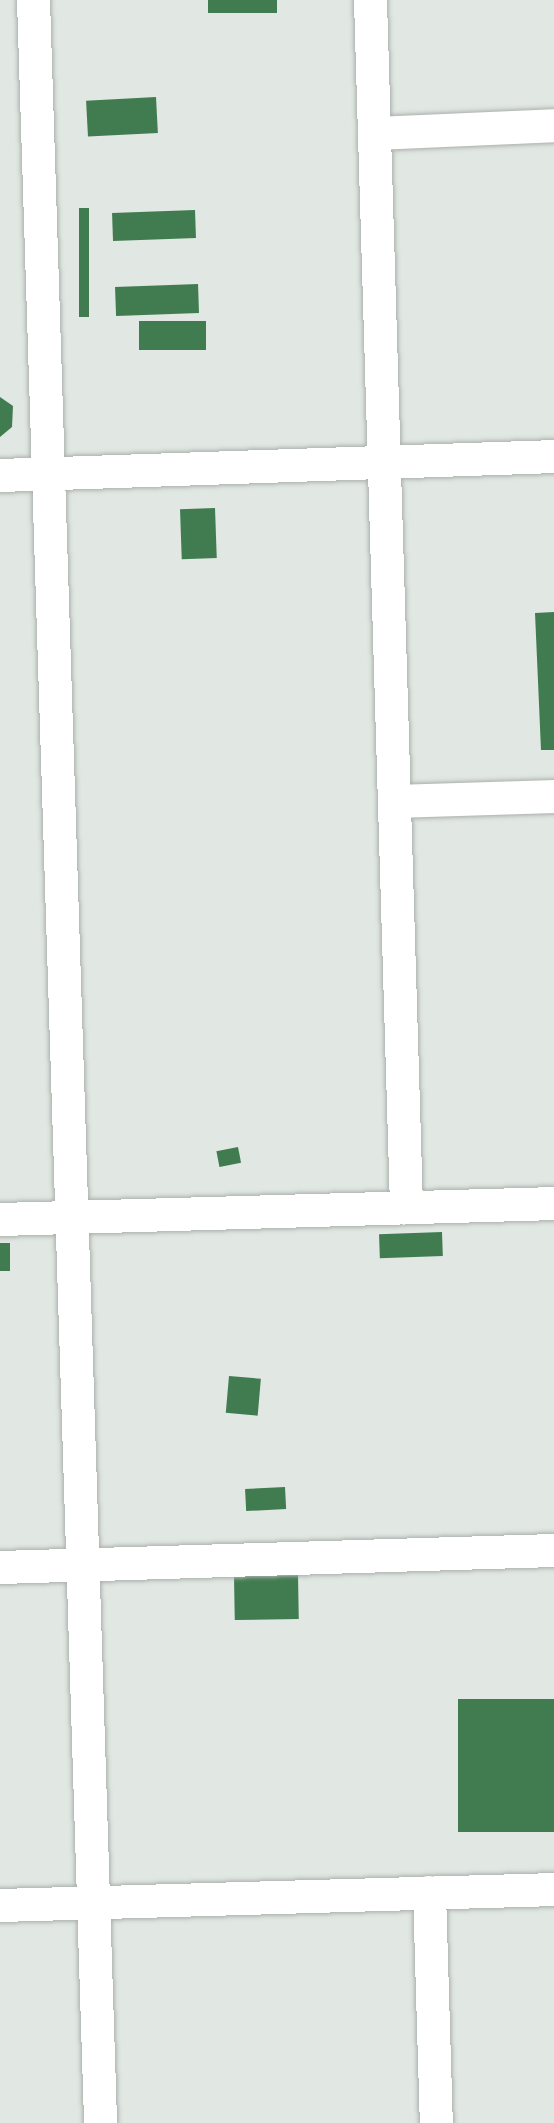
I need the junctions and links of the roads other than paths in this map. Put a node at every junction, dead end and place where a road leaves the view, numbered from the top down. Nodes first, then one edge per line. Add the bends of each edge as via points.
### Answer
1 (33, 0) edge
2 (370, 0) edge
3 (554, 125) edge
4 (374, 133) junction
5 (554, 456) edge
6 (384, 462) junction
7 (48, 473) junction
8 (0, 475) edge
9 (554, 796) edge
10 (396, 800) junction
11 (554, 1203) edge
12 (406, 1207) junction
13 (71, 1217) junction
14 (0, 1219) edge
15 (554, 1550) edge
16 (82, 1565) junction
17 (0, 1567) edge
18 (554, 1889) edge
19 (429, 1892) junction
20 (93, 1902) junction
21 (0, 1905) edge
22 (100, 2123) edge
23 (436, 2123) edge

1 - 7 street
2 - 4 street
3 - 4 street
4 - 6 street
5 - 6 street
6 - 7 street
6 - 10 street
7 - 8 street
7 - 13 street
9 - 10 street
10 - 12 street
11 - 12 street
12 - 13 street
13 - 14 street
13 - 16 street
15 - 16 street
16 - 17 street
16 - 20 street
18 - 19 street
19 - 20 street
19 - 23 street
20 - 21 street
20 - 22 street

